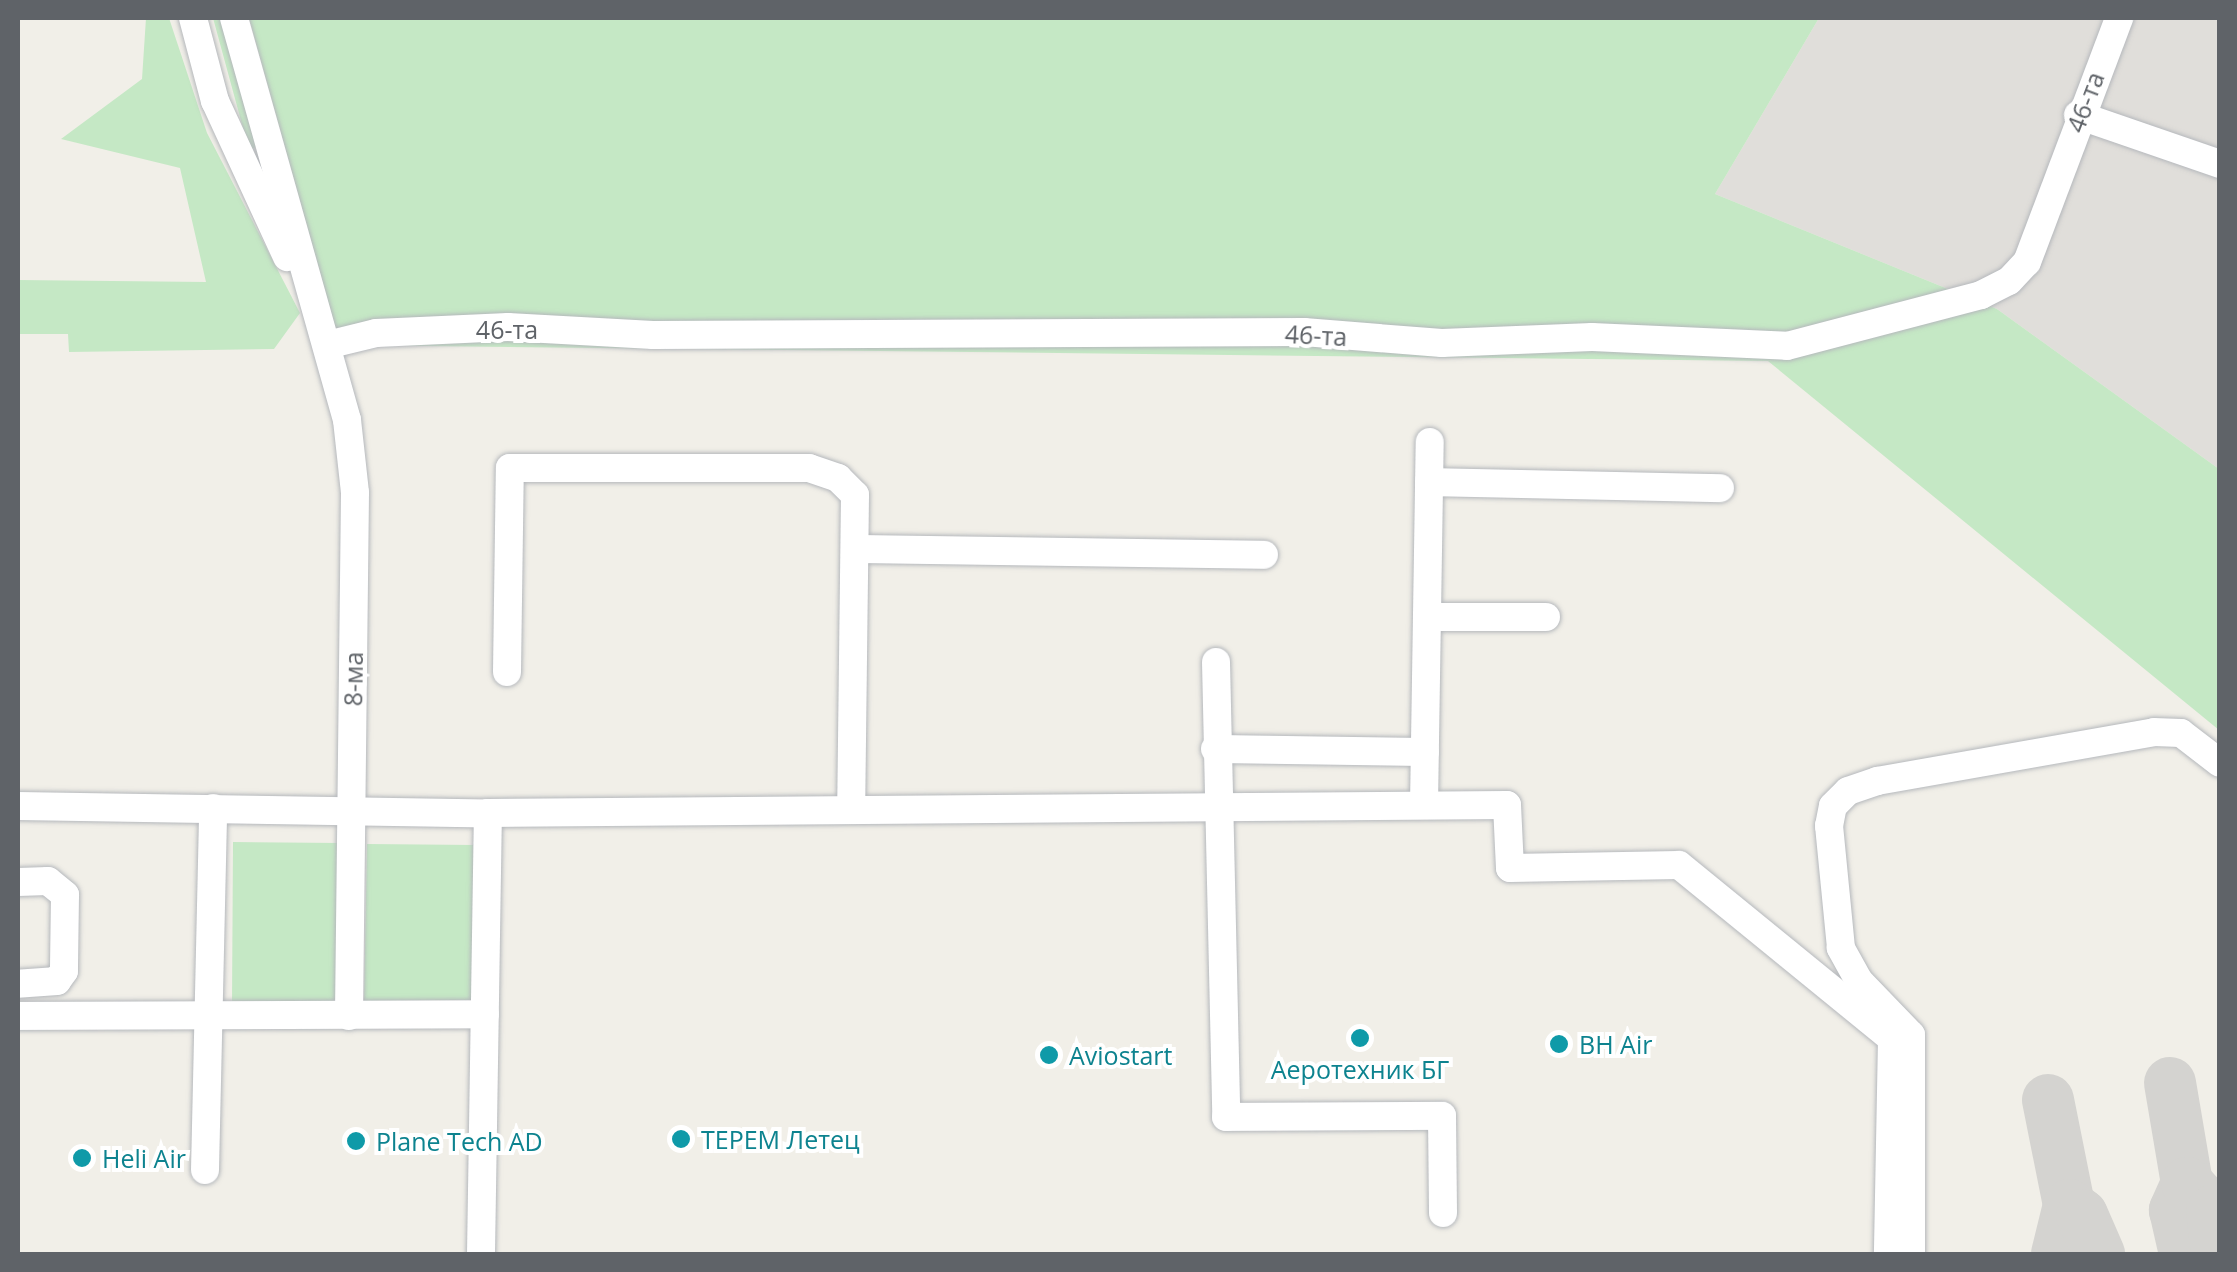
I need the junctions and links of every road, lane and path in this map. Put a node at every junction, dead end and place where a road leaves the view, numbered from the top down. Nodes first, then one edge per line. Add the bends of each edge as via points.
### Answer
1 (193, 18) edge
2 (234, 18) edge
3 (2118, 18) edge
4 (2078, 115) junction
5 (2220, 164) edge
6 (328, 345) junction
7 (1430, 442) dead end
8 (1429, 482) junction
9 (1720, 488) dead end
10 (856, 549) junction
11 (1264, 555) dead end
12 (1427, 617) junction
13 (1546, 617) dead end
14 (1216, 662) dead end
15 (507, 672) dead end
16 (1216, 749) junction
17 (1425, 752) junction
18 (2220, 763) edge
19 (1424, 805) junction
20 (18, 806) edge
21 (1214, 806) junction
22 (213, 808) junction
23 (851, 810) junction
24 (352, 811) junction
25 (488, 813) junction
26 (18, 882) edge
27 (18, 984) edge
28 (485, 1014) junction
29 (18, 1016) edge
30 (349, 1016) junction
31 (208, 1017) junction
32 (205, 1170) dead end
33 (1443, 1213) dead end
34 (481, 1254) edge
35 (1888, 1254) edge
36 (1911, 1254) edge

1 - 6 street, 8-ма via 216,101
2 - 6 street, 8-ма
3 - 4 street, 46-та
4 - 5 street
4 - 6 street, 46-та via 2027,262 1981,295 1787,346 1592,337 1442,343 1304,332 653,335 508,327 376,333
6 - 24 street, 8-ма via 347,420 355,493
7 - 8 street
8 - 9 street
8 - 12 street
10 - 11 street
10 - 15 street via 854,495 838,478 808,468 510,468
10 - 23 street
12 - 13 street
12 - 17 street
14 - 16 street
16 - 17 street
16 - 21 street
17 - 19 street
18 - 36 street via 2181,733 2154,732 1877,782 1848,791 1833,806 1829,826 1841,948 1859,981 1911,1034
19 - 21 street
19 - 35 street via 1507,805 1510,868 1679,866 1892,1039
20 - 22 street
21 - 23 street
21 - 33 street via 1226,1117 1442,1116
22 - 24 street
22 - 31 street
23 - 25 street
24 - 25 street
24 - 30 street, 8-ма
25 - 28 street
26 - 27 street via 48,881 65,895 64,971 57,981
28 - 30 street
28 - 34 street
29 - 31 street
30 - 31 street
31 - 32 street

